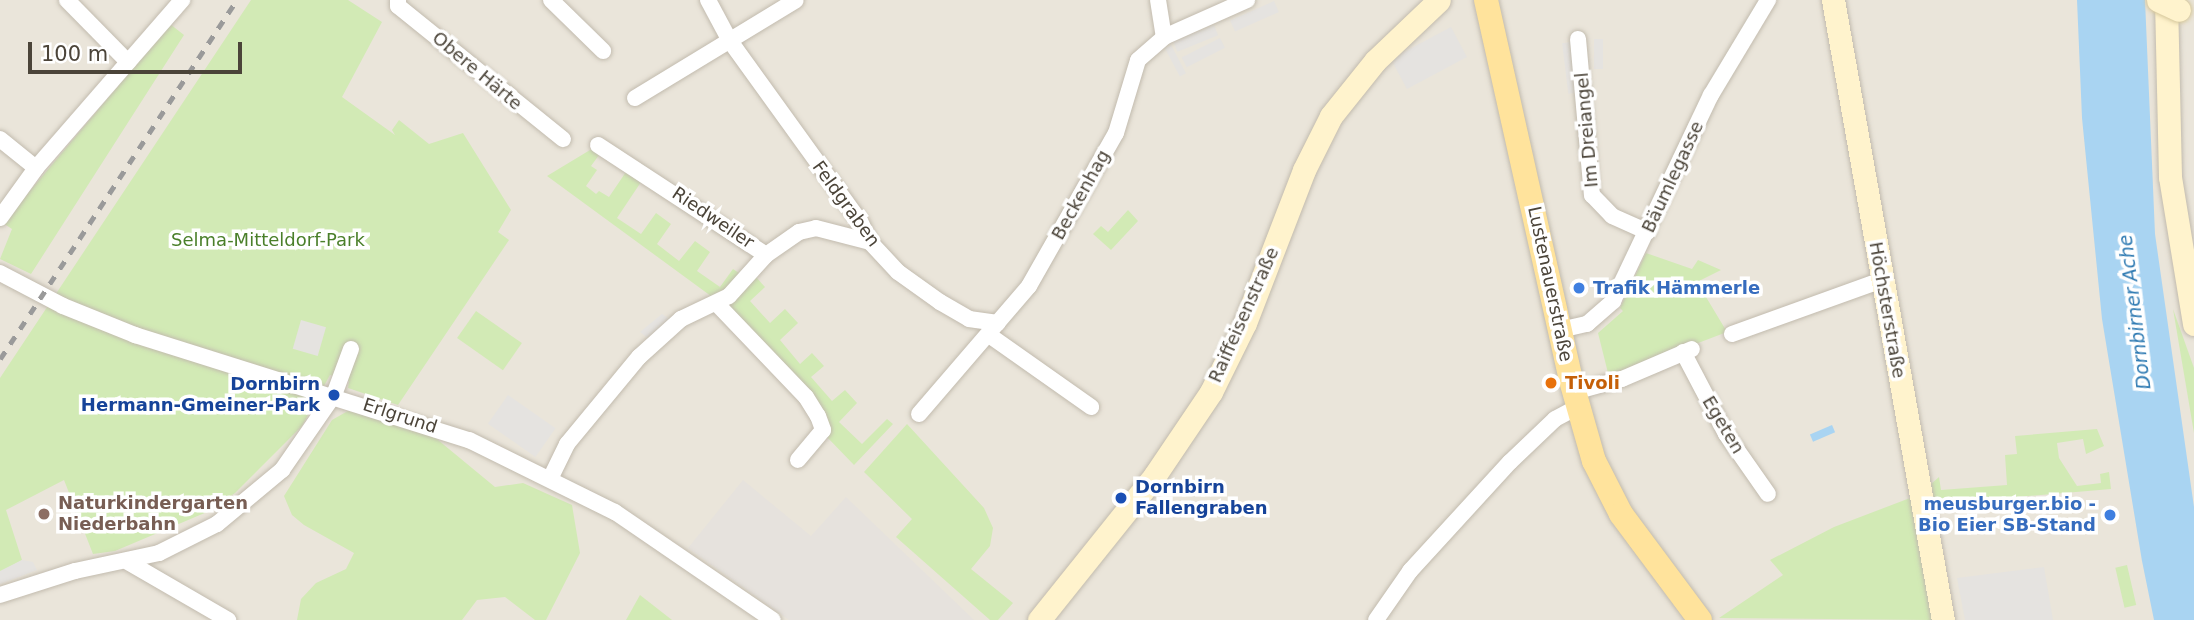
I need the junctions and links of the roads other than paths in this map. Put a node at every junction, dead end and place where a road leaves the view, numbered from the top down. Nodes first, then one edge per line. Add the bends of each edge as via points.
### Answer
1 (67, 0) edge
2 (182, 0) edge
3 (398, 0) edge
4 (551, 0) edge
5 (708, 0) edge
6 (796, 0) edge
7 (1158, 0) edge
8 (1247, 0) edge
9 (1457, 0) edge
10 (1486, 0) edge
11 (1768, 0) edge
12 (1833, 0) edge
13 (2158, 0) edge
14 (1435, 5) edge
15 (2180, 9) edge
16 (1164, 37) junction
17 (1578, 39) dead end
18 (730, 41) junction
19 (603, 51) dead end
20 (128, 62) junction
21 (635, 98) dead end
22 (0, 139) edge
23 (563, 139) dead end
24 (598, 145) dead end
25 (36, 168) junction
26 (0, 218) edge
27 (1648, 232) junction
28 (870, 242) junction
29 (766, 255) junction
30 (2189, 272) edge
31 (0, 273) edge
32 (1882, 280) junction
33 (717, 304) junction
34 (2194, 324) edge
35 (994, 329) junction
36 (1560, 330) junction
37 (1732, 334) dead end
38 (351, 349) dead end
39 (334, 395) junction
40 (1576, 400) junction
41 (1091, 407) dead end
42 (919, 414) dead end
43 (797, 460) dead end
44 (551, 477) junction
45 (1768, 494) dead end
46 (128, 562) junction
47 (0, 595) edge
48 (1043, 619) edge
49 (228, 620) edge
50 (773, 620) edge
51 (1376, 620) edge
52 (1700, 620) edge
53 (1943, 620) edge

1 - 20 street
2 - 20 street
3 - 23 street, Obere Härte via 398,6
4 - 19 street
5 - 18 street, Feldgraben
6 - 18 street
7 - 16 street
8 - 16 street, Beckenhag
9 - 14 street, Raiffeisenstraße
10 - 36 main road, Lustenauerstraße
11 - 27 street, Bäumlegasse via 1711,95
12 - 32 street, Höchsterstraße
13 - 15 street, bridge
14 - 48 street, Raiffeisenstraße via 1375,61 1331,116 1304,170 1245,323 1211,392 1155,475
15 - 30 street via 2170,177
16 - 35 street, Beckenhag via 1138,61 1116,133 1029,286
17 - 27 street, Im Dreiangel via 1592,195 1612,216
18 - 21 street
18 - 28 street, Feldgraben via 860,221
20 - 25 street
22 - 25 street
24 - 29 street, Riedweiler
25 - 26 street
27 - 36 street, Bäumlegasse via 1602,315
28 - 29 street, Riedweiler via 817,228 799,232
28 - 35 street, Feldgraben via 898,272 940,302
29 - 33 street
30 - 34 street
31 - 39 street, Erlgrund via 63,306 135,335
32 - 37 street
32 - 53 street, Höchsterstraße
33 - 43 street via 806,397 818,416 822,430
33 - 44 street via 681,319 639,357 567,444
35 - 41 street
35 - 42 street, Beckenhag
36 - 40 main road, Lustenauerstraße
38 - 39 street
39 - 44 street, Erlgrund via 426,424
39 - 46 street via 282,470 246,503 191,539
40 - 45 street, Egeten via 1688,350 1720,425
40 - 51 street via 1510,462 1410,571
40 - 52 main road, Lustenauerstraße via 1608,492
44 - 50 street, Erlgrund via 615,512
46 - 47 street via 75,571
46 - 49 street

